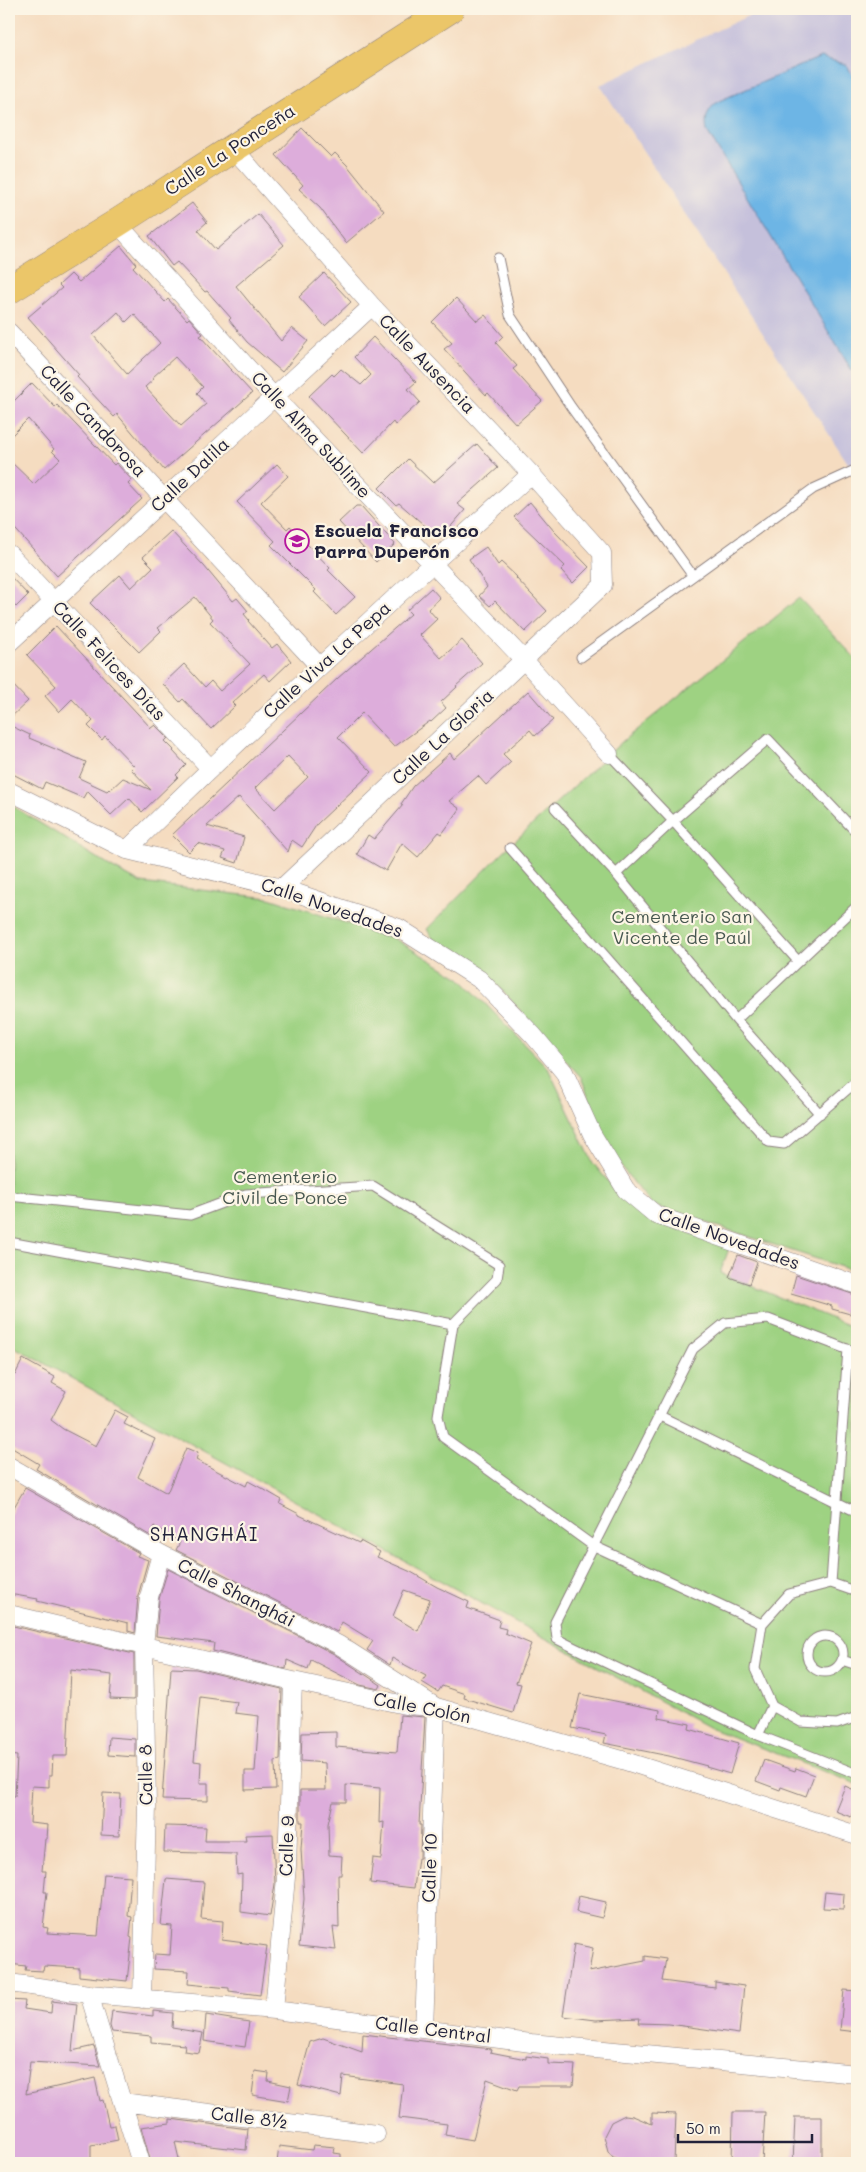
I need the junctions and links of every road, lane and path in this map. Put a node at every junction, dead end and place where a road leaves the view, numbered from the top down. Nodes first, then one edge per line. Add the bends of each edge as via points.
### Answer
1 (450, 9) edge
2 (233, 148) junction
3 (117, 223) junction
4 (498, 258) dead end
5 (9, 290) edge
6 (372, 306) junction
7 (9, 332) edge
8 (274, 397) junction
9 (857, 469) edge
10 (531, 474) junction
11 (165, 498) junction
12 (9, 554) edge
13 (432, 565) junction
14 (693, 576) junction
15 (604, 586) joint
16 (53, 601) junction
17 (9, 643) edge
18 (581, 658) dead end
19 (524, 660) junction
20 (319, 666) junction
21 (610, 754) joint
22 (210, 768) junction
23 (9, 791) edge
24 (555, 808) dead end
25 (673, 821) junction
26 (857, 833) edge
27 (510, 848) dead end
28 (127, 850) junction
29 (616, 874) junction
30 (282, 888) junction
31 (857, 906) edge
32 (798, 961) junction
33 (736, 1020) junction
34 (857, 1081) edge
35 (820, 1114) junction
36 (9, 1196) edge
37 (9, 1242) edge
38 (857, 1285) edge
39 (453, 1324) junction
40 (848, 1349) junction
41 (857, 1353) edge
42 (658, 1415) junction
43 (9, 1466) edge
44 (837, 1504) junction
45 (857, 1512) edge
46 (592, 1545) junction
47 (161, 1554) junction
48 (831, 1583) junction
49 (857, 1592) edge
50 (9, 1614) edge
51 (762, 1624) junction
52 (144, 1645) junction
53 (842, 1660) junction
54 (857, 1665) edge
55 (292, 1681) junction
56 (436, 1706) junction
57 (772, 1706) junction
58 (857, 1717) edge
59 (758, 1735) junction
60 (857, 1774) edge
61 (857, 1834) edge
62 (9, 1983) edge
63 (89, 1994) junction
64 (142, 1999) junction
65 (274, 2010) junction
66 (424, 2029) junction
67 (857, 2074) edge
68 (122, 2102) junction
69 (376, 2134) dead end
70 (140, 2163) edge

1 - 2 main road, Calle La Ponceña
2 - 3 main road, Calle La Ponceña
2 - 6 street, Calle Ausencia
3 - 5 main road, Calle La Ponceña
3 - 8 street, Calle Alma Sublime
4 - 14 lane via 510,315 571,407
6 - 8 street, Calle Dalila
6 - 10 street, Calle Ausencia
7 - 11 street, Calle Candorosa
8 - 11 street, Calle Dalila
8 - 13 street, Calle Alma Sublime
9 - 14 lane via 813,488
10 - 13 street, Calle Viva La Pepa
10 - 15 street, Calle Ausencia via 602,554
11 - 16 street, Calle Dalila
11 - 20 street, Calle Candorosa
12 - 16 street, Calle Felices Días
13 - 19 street, Calle Alma Sublime
13 - 20 street, Calle Viva La Pepa
14 - 18 lane
15 - 19 street, Calle La Gloria
16 - 17 street, Calle Dalila
16 - 22 street, Calle Felices Días
19 - 21 street, Calle Alma Sublime
19 - 30 street, Calle La Gloria
20 - 22 street, Calle Viva La Pepa
21 - 25 lane
22 - 28 street, Calle Viva La Pepa
23 - 28 street, Calle Novedades
24 - 29 lane
25 - 26 lane via 768,739
25 - 29 lane
25 - 32 lane
27 - 35 lane via 769,1142 784,1144
28 - 30 street, Calle Novedades
29 - 33 lane
30 - 38 street, Calle Novedades via 399,928 479,979 564,1072 604,1156 626,1190 656,1215
31 - 32 lane
32 - 33 lane
33 - 35 lane
34 - 35 lane
36 - 39 lane via 190,1215 246,1194 373,1186 499,1265 497,1279
37 - 39 lane
39 - 46 lane via 438,1416 443,1437
40 - 41 lane
40 - 42 lane via 768,1319 726,1324 693,1349
40 - 44 lane
42 - 44 lane
42 - 46 lane
43 - 47 street, Calle Shanghái
44 - 45 lane
44 - 48 lane
46 - 51 lane
46 - 59 lane via 556,1622 557,1639
47 - 52 street, Calle 8 via 148,1597
47 - 56 street, Calle Shanghái via 339,1645
48 - 49 lane
48 - 51 lane via 789,1594
50 - 52 street, Calle Colón
51 - 57 lane via 755,1669
52 - 55 street, Calle Colón
52 - 64 street, Calle 8 via 147,1806
53 - 53 lane via 843,1649 832,1637 815,1638 808,1648 808,1660 822,1672 834,1670
53 - 54 lane
55 - 56 street, Calle Colón via 405,1705
55 - 65 street, Calle 9 via 286,1866
56 - 61 street, Calle Colón
56 - 66 street, Calle 10
57 - 58 lane via 801,1722 837,1724
57 - 59 lane
59 - 60 lane
62 - 63 street, Calle Central
63 - 64 street, Calle Central
63 - 68 street
64 - 65 street, Calle Central
65 - 66 street, Calle Central
66 - 67 street, Calle Central via 531,2043
68 - 69 street, Calle 8½
68 - 70 street

